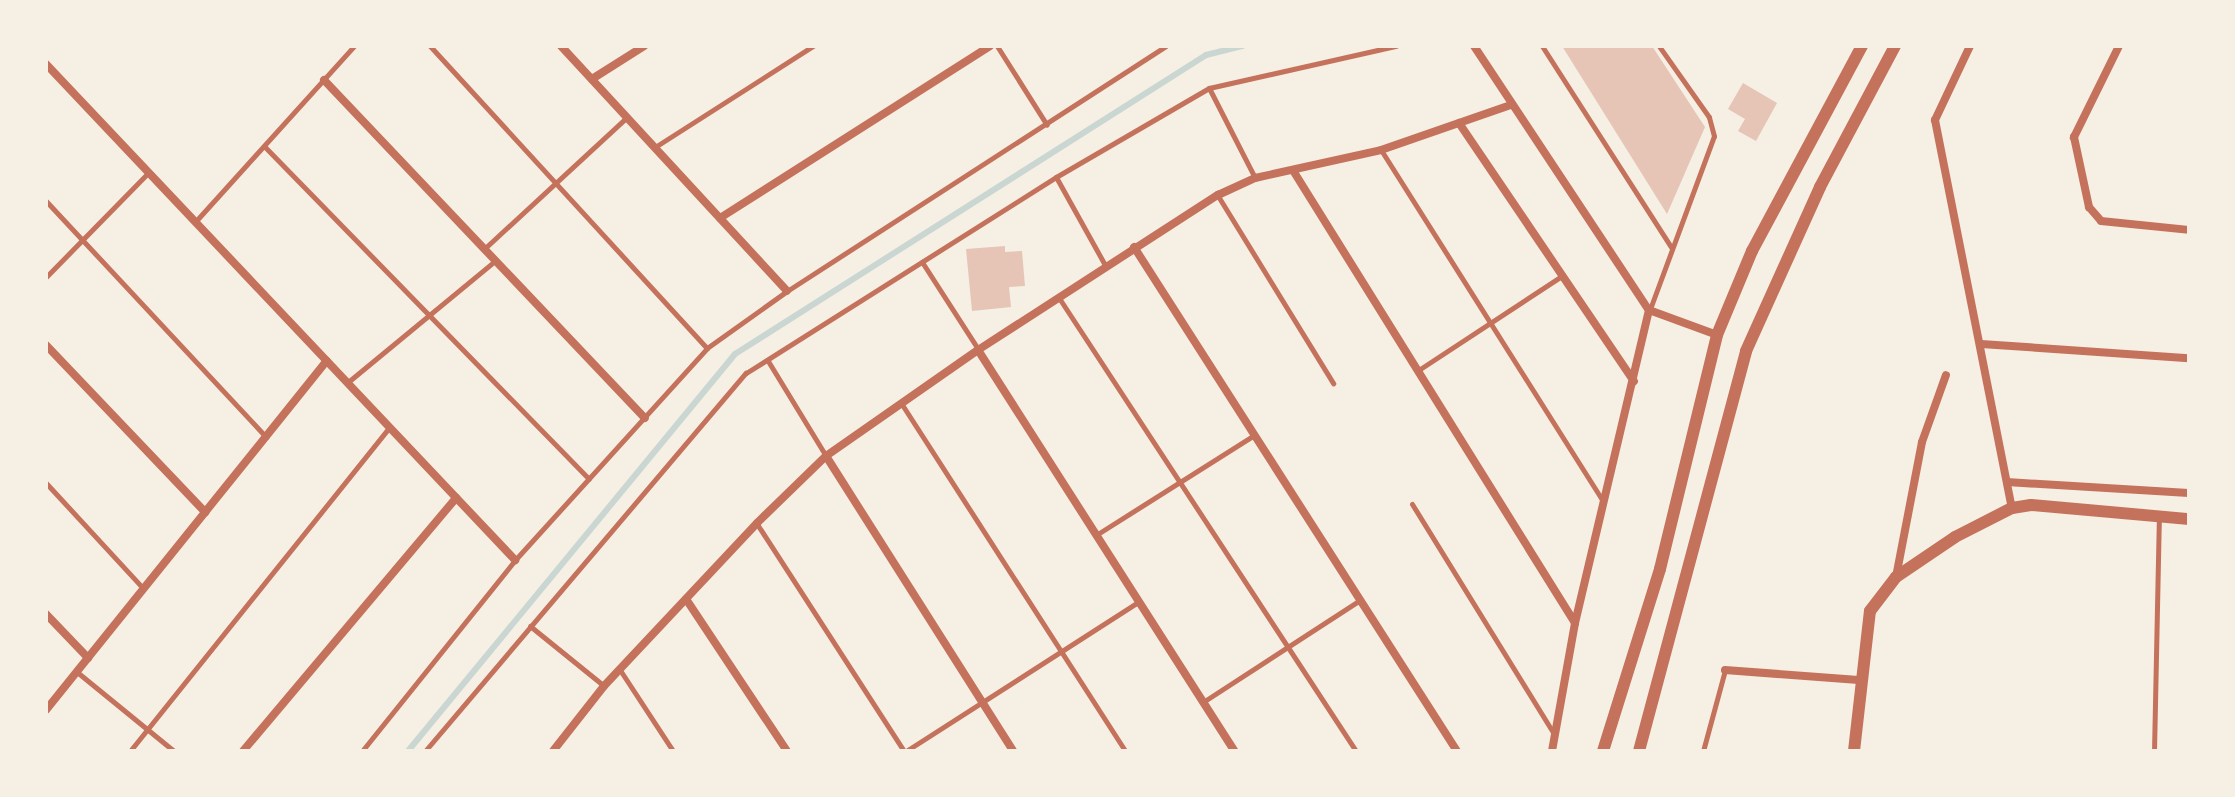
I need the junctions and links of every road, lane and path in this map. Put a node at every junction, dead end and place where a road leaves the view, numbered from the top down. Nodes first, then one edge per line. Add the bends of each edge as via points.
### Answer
1 (354, 46) edge
2 (430, 46) edge
3 (561, 46) edge
4 (644, 46) edge
5 (813, 46) edge
6 (990, 46) edge
7 (997, 46) edge
8 (1166, 46) edge
9 (1396, 46) edge
10 (1474, 46) edge
11 (1542, 46) edge
12 (1659, 46) edge
13 (1862, 46) edge
14 (1895, 46) edge
15 (1970, 46) edge
16 (2119, 46) edge
17 (46, 64) edge
18 (592, 79) junction
19 (324, 80) junction
20 (1209, 88) junction
21 (1511, 105) junction
22 (627, 117) junction
23 (1459, 123) junction
24 (1047, 125) junction
25 (264, 146) junction
26 (655, 147) junction
27 (1381, 150) junction
28 (148, 172) junction
29 (1294, 172) junction
30 (1056, 177) junction
31 (1255, 178) junction
32 (556, 183) junction
33 (1218, 195) junction
34 (46, 201) edge
35 (720, 218) junction
36 (195, 222) junction
37 (2189, 230) edge
38 (82, 240) junction
39 (1134, 247) junction
40 (1671, 248) junction
41 (484, 249) junction
42 (495, 261) junction
43 (922, 262) junction
44 (1106, 267) junction
45 (46, 277) edge
46 (1560, 277) junction
47 (787, 291) junction
48 (1059, 297) junction
49 (1649, 310) junction
50 (429, 316) junction
51 (1486, 324) junction
52 (1717, 335) junction
53 (1981, 344) junction
54 (46, 345) edge
55 (707, 348) junction
56 (978, 350) junction
57 (2189, 358) edge
58 (327, 361) junction
59 (768, 361) junction
60 (1416, 371) junction
61 (1946, 375) dead end
62 (1634, 381) junction
63 (347, 383) junction
64 (1333, 383) dead end
65 (901, 402) junction
66 (645, 418) junction
67 (390, 427) junction
68 (1255, 434) junction
69 (266, 437) junction
70 (826, 456) junction
71 (589, 479) junction
72 (1179, 482) junction
73 (2007, 482) junction
74 (46, 483) edge
75 (2189, 493) edge
76 (456, 498) junction
77 (1604, 503) junction
78 (1412, 504) dead end
79 (2012, 508) junction
80 (205, 512) junction
81 (2159, 514) junction
82 (2189, 519) edge
83 (757, 523) junction
84 (1096, 535) junction
85 (515, 560) junction
86 (1896, 577) junction
87 (144, 589) junction
88 (686, 599) junction
89 (1360, 600) junction
90 (1138, 601) junction
91 (46, 614) edge
92 (1575, 623) junction
93 (530, 626) junction
94 (1287, 649) junction
95 (1061, 651) junction
96 (88, 658) junction
97 (620, 670) junction
98 (1725, 670) joint
99 (77, 672) junction
100 (1859, 680) junction
101 (604, 686) junction
102 (1203, 702) junction
103 (981, 703) junction
104 (46, 710) edge
105 (147, 729) junction
106 (1554, 734) junction
107 (130, 751) edge
108 (174, 751) edge
109 (243, 751) edge
110 (362, 751) edge
111 (425, 751) edge
112 (553, 751) edge
113 (673, 751) edge
114 (787, 751) edge
115 (905, 751) edge
116 (1013, 751) edge
117 (1125, 751) edge
118 (1234, 751) edge
119 (1356, 751) edge
120 (1457, 751) edge
121 (1552, 751) edge
122 (1603, 751) edge
123 (1639, 751) edge
124 (1703, 751) edge
125 (1854, 751) edge
126 (2154, 751) edge

1 - 19 lane
2 - 32 lane
3 - 18 street
4 - 18 street
5 - 26 lane
6 - 35 street
7 - 24 lane
8 - 24 lane
9 - 20 lane
10 - 21 street
11 - 40 lane
12 - 40 lane via 1709,117 1714,136
13 - 52 street via 1752,251
14 - 123 street via 1820,187 1746,351
15 - 53 street via 1935,120
16 - 37 street via 2074,137 2089,207 2101,221
17 - 28 street
18 - 22 street
19 - 25 lane
19 - 41 street
20 - 30 lane
20 - 31 lane
21 - 23 street
21 - 49 street
22 - 26 street
22 - 32 lane
23 - 27 street
23 - 46 street
24 - 47 lane
25 - 36 lane
25 - 50 lane
26 - 35 street
27 - 29 street
27 - 51 lane
28 - 36 street
28 - 38 lane
29 - 31 street
29 - 60 street
30 - 43 lane
30 - 44 lane
31 - 33 street
32 - 41 lane
32 - 55 lane
33 - 39 street
33 - 64 lane
34 - 38 lane
35 - 47 street
36 - 58 street
38 - 45 lane
38 - 69 lane
39 - 44 street
39 - 68 street
40 - 49 lane
41 - 42 street
42 - 50 lane
42 - 66 street
43 - 56 lane
43 - 59 lane
44 - 48 street
46 - 51 lane
46 - 62 street
47 - 55 lane
48 - 56 street
48 - 72 lane
49 - 52 street
49 - 62 street
50 - 63 lane
50 - 71 lane
51 - 60 lane
51 - 77 lane
52 - 122 street via 1660,569
53 - 57 street
53 - 73 street
54 - 80 street
55 - 66 lane
56 - 65 street
56 - 84 street
58 - 63 street
58 - 69 street
59 - 70 lane
59 - 93 lane via 746,373
60 - 92 street
61 - 86 street via 1922,442
62 - 77 street
63 - 67 street
65 - 70 street
65 - 95 lane
66 - 71 lane
67 - 76 street
67 - 105 lane
68 - 72 lane
68 - 89 street
69 - 80 street
70 - 83 street
70 - 103 street
71 - 85 lane
72 - 84 lane
72 - 94 lane
73 - 75 street
73 - 79 street
74 - 87 lane
76 - 85 street
76 - 109 street
77 - 92 street
78 - 106 lane
79 - 81 street
79 - 86 street via 1955,537
80 - 87 street
81 - 82 street
81 - 126 lane
83 - 88 street
83 - 115 lane
84 - 90 street
85 - 110 lane
86 - 100 street via 1870,611
87 - 96 street
88 - 97 street
88 - 114 street
89 - 94 lane
89 - 120 street
90 - 95 lane
90 - 102 street
91 - 96 street
92 - 106 street
93 - 101 lane
93 - 111 lane
94 - 102 lane
94 - 119 lane
95 - 103 lane
95 - 117 lane
96 - 99 street
97 - 101 street
97 - 113 lane
98 - 100 street
98 - 124 lane
99 - 104 street
99 - 105 lane
100 - 125 street
101 - 112 street
102 - 118 street
103 - 115 lane
103 - 116 street
105 - 107 lane
105 - 108 lane
106 - 121 street

